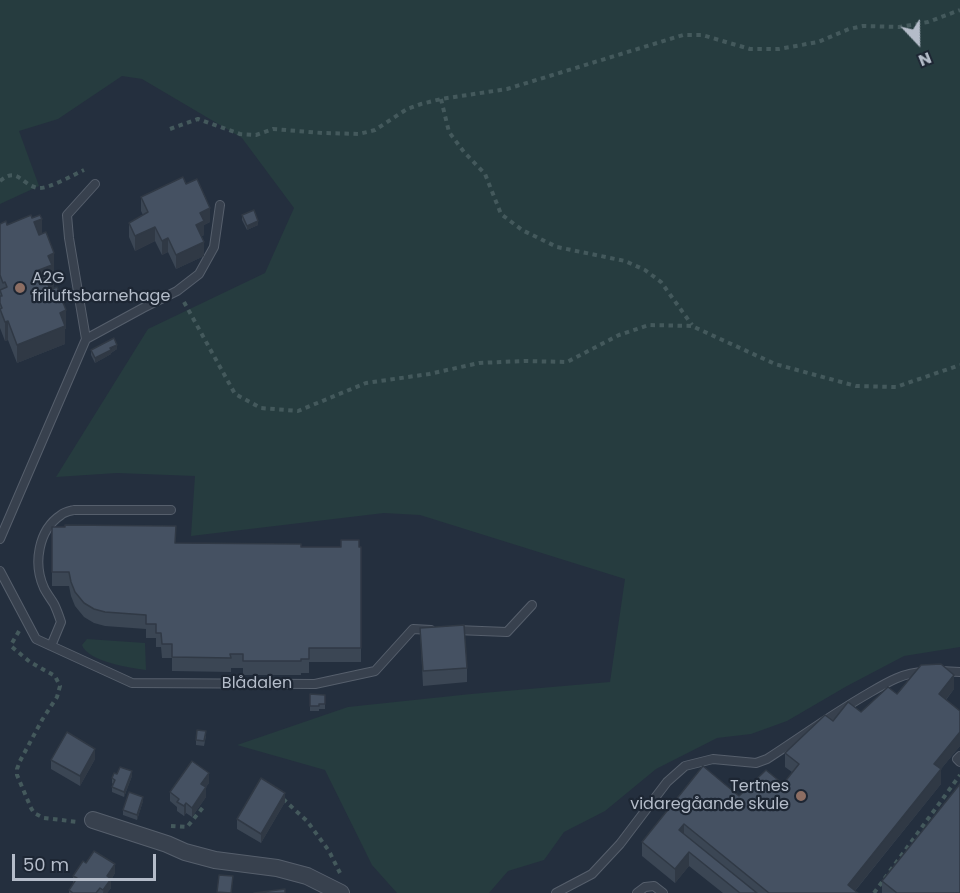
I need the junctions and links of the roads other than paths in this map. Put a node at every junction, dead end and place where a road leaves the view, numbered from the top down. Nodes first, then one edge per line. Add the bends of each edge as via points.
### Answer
1 (95, 184) dead end
2 (220, 204) dead end
3 (86, 339) junction
4 (171, 510) dead end
5 (0, 539) edge
6 (0, 571) edge
7 (532, 605) dead end
8 (436, 630) edge
9 (448, 630) edge
10 (51, 646) junction
11 (960, 672) edge
12 (960, 756) edge
13 (960, 762) edge
14 (93, 820) road end
15 (342, 885) edge
16 (556, 893) edge
17 (637, 893) edge
18 (663, 893) edge

1 - 3 lane via 67,215
2 - 3 lane via 214,247 199,274 177,291
3 - 5 lane
4 - 10 lane via 74,510 61,514 49,526 39,547 39,567 61,622
6 - 10 lane, Blådalen via 36,639
7 - 9 lane via 507,632
8 - 10 lane, Blådalen via 413,629 375,670 315,684 132,683
11 - 16 lane via 915,672 891,680 756,764 713,759 685,766 667,782 592,874
12 - 13 lane
14 - 15 street via 184,852 277,868
17 - 18 lane via 654,886

